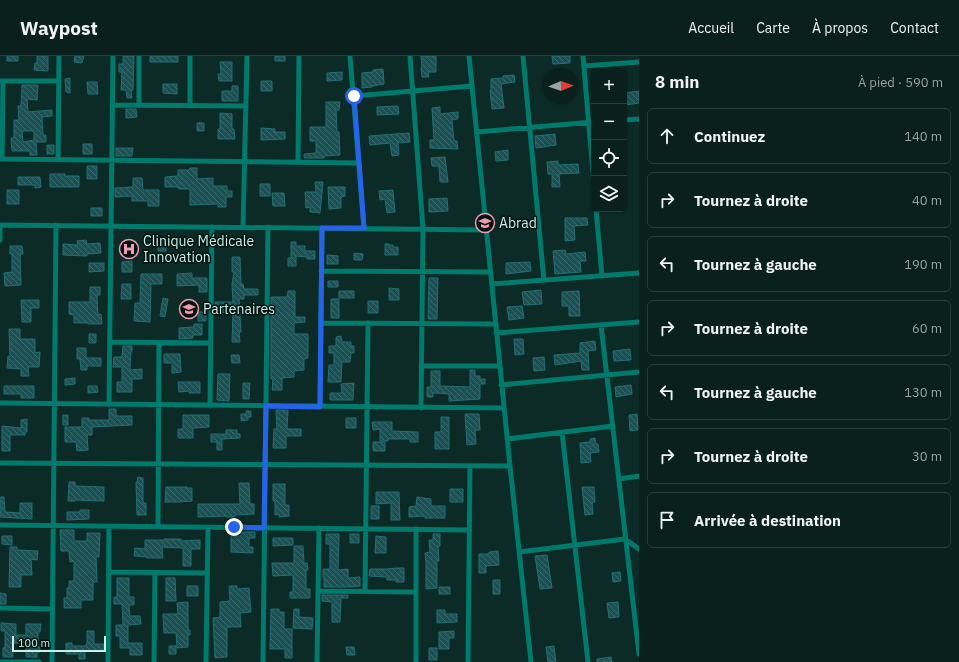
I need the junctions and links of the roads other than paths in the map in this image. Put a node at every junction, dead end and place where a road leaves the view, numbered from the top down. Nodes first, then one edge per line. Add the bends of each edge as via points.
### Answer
1 (59, 56) edge
2 (112, 56) edge
3 (139, 56) edge
4 (190, 56) edge
5 (246, 56) edge
6 (299, 56) edge
7 (350, 56) edge
8 (410, 56) edge
9 (469, 56) edge
10 (523, 56) edge
11 (583, 56) edge
12 (639, 62) edge
13 (584, 66) junction
14 (1, 81) edge
15 (59, 81) junction
16 (472, 86) junction
17 (413, 91) junction
18 (354, 96) junction
19 (112, 105) junction
20 (139, 105) junction
21 (190, 106) junction
22 (246, 106) junction
23 (639, 119) edge
24 (627, 120) edge
25 (591, 122) edge
26 (529, 127) junction
27 (477, 132) junction
28 (592, 140) edge
29 (1, 159) edge
30 (58, 160) junction
31 (112, 160) junction
32 (244, 162) junction
33 (298, 162) junction
34 (360, 163) junction
35 (594, 176) edge
36 (596, 212) edge
37 (0, 225) edge
38 (56, 225) junction
39 (111, 226) junction
40 (212, 227) junction
41 (243, 227) junction
42 (268, 227) junction
43 (322, 228) junction
44 (364, 228) junction
45 (423, 229) junction
46 (486, 230) junction
47 (0, 240) edge
48 (321, 271) junction
49 (422, 272) junction
50 (490, 272) junction
51 (639, 273) edge
52 (602, 276) junction
53 (544, 281) junction
54 (492, 284) junction
55 (321, 322) junction
56 (639, 322) edge
57 (368, 323) junction
58 (422, 323) junction
59 (496, 324) junction
60 (601, 325) junction
61 (496, 333) junction
62 (110, 342) junction
63 (159, 343) junction
64 (211, 343) junction
65 (421, 366) junction
66 (500, 366) junction
67 (639, 372) edge
68 (607, 374) junction
69 (502, 384) junction
70 (0, 403) edge
71 (54, 404) junction
72 (109, 405) junction
73 (159, 405) junction
74 (210, 406) junction
75 (266, 406) junction
76 (320, 407) junction
77 (367, 407) junction
78 (421, 408) junction
79 (504, 408) junction
80 (613, 426) junction
81 (562, 432) junction
82 (507, 439) junction
83 (0, 463) edge
84 (54, 464) junction
85 (158, 464) junction
86 (265, 465) junction
87 (366, 465) junction
88 (470, 466) junction
89 (510, 466) junction
90 (639, 476) edge
91 (619, 479) junction
92 (0, 525) edge
93 (53, 525) junction
94 (109, 526) junction
95 (158, 526) junction
96 (208, 527) junction
97 (264, 528) junction
98 (319, 528) junction
99 (366, 528) junction
100 (416, 529) junction
101 (469, 530) junction
102 (625, 539) junction
103 (575, 546) junction
104 (638, 547) edge
105 (519, 552) junction
106 (109, 572) junction
107 (155, 573) junction
108 (207, 574) junction
109 (318, 591) junction
110 (365, 591) junction
111 (416, 592) junction
112 (0, 608) edge
113 (52, 609) junction
114 (639, 654) edge
115 (0, 662) edge
116 (40, 662) edge
117 (52, 662) edge
118 (108, 662) edge
119 (154, 662) edge
120 (206, 662) edge
121 (263, 662) edge
122 (317, 662) edge
123 (416, 662) edge
124 (468, 662) edge
125 (531, 662) edge
126 (588, 662) edge

1 - 15 street
2 - 19 street
3 - 20 street
4 - 21 street
5 - 22 street
6 - 33 street
7 - 18 street
8 - 17 street
9 - 16 street
10 - 26 street
11 - 13 street
12 - 13 street
13 - 25 street
14 - 15 street
14 - 29 street
15 - 30 street
16 - 17 street
16 - 27 street
17 - 18 street
17 - 45 street
18 - 34 street
19 - 20 street
19 - 31 street
20 - 21 street
21 - 22 street
22 - 32 street
23 - 24 street
25 - 26 street
26 - 27 street
26 - 53 street
27 - 46 street
28 - 35 street
29 - 30 street
30 - 31 street
31 - 32 street
31 - 39 street
32 - 33 street
32 - 41 street
33 - 34 street
34 - 44 street
36 - 52 street
37 - 38 street
37 - 47 street
38 - 39 street
38 - 71 street
39 - 40 street
39 - 62 street
40 - 41 street
40 - 64 street
41 - 42 street
42 - 43 street
42 - 75 street
43 - 44 street
43 - 48 street
44 - 45 street
45 - 46 street
45 - 49 street
46 - 50 street
48 - 49 street
48 - 55 street
49 - 50 street
49 - 58 street
50 - 54 street
51 - 52 street
52 - 53 street
53 - 54 street
54 - 59 street
55 - 57 street
55 - 76 street
56 - 60 street
57 - 58 street
57 - 77 street
58 - 59 street
58 - 65 street
59 - 61 street
60 - 61 street
60 - 68 street
61 - 66 street
62 - 63 street
62 - 72 street
63 - 64 street
63 - 73 street
64 - 74 street
65 - 66 street
65 - 78 street
66 - 69 street
67 - 68 street
68 - 69 street
68 - 80 street
69 - 79 street
70 - 71 street
71 - 72 street
71 - 84 street
72 - 73 street
73 - 74 street
73 - 85 street
74 - 75 street
75 - 76 street
75 - 86 street
76 - 77 street
77 - 78 street
77 - 87 street
78 - 79 street
79 - 82 street
80 - 81 street
80 - 91 street
81 - 82 street
81 - 103 street
82 - 89 street
83 - 84 street
84 - 85 street
84 - 93 street
85 - 86 street
85 - 95 street
86 - 87 street
86 - 97 street
87 - 88 street
87 - 99 street
88 - 89 street
88 - 101 street
89 - 105 street
90 - 91 street
91 - 102 street
92 - 93 street
93 - 94 street
93 - 113 street
94 - 95 street
94 - 106 street
95 - 96 street
96 - 97 street
96 - 108 street
97 - 98 street
97 - 121 street
98 - 99 street
98 - 109 street
99 - 100 street
99 - 110 street
100 - 101 street
100 - 111 street
101 - 124 street
102 - 103 street
102 - 104 street
102 - 114 street
103 - 105 street
103 - 126 street
105 - 125 street
106 - 107 street
106 - 118 street
107 - 108 street
107 - 119 street
108 - 120 street
109 - 110 street
109 - 122 street
110 - 111 street
111 - 123 street
112 - 113 street
113 - 117 street
115 - 116 street

